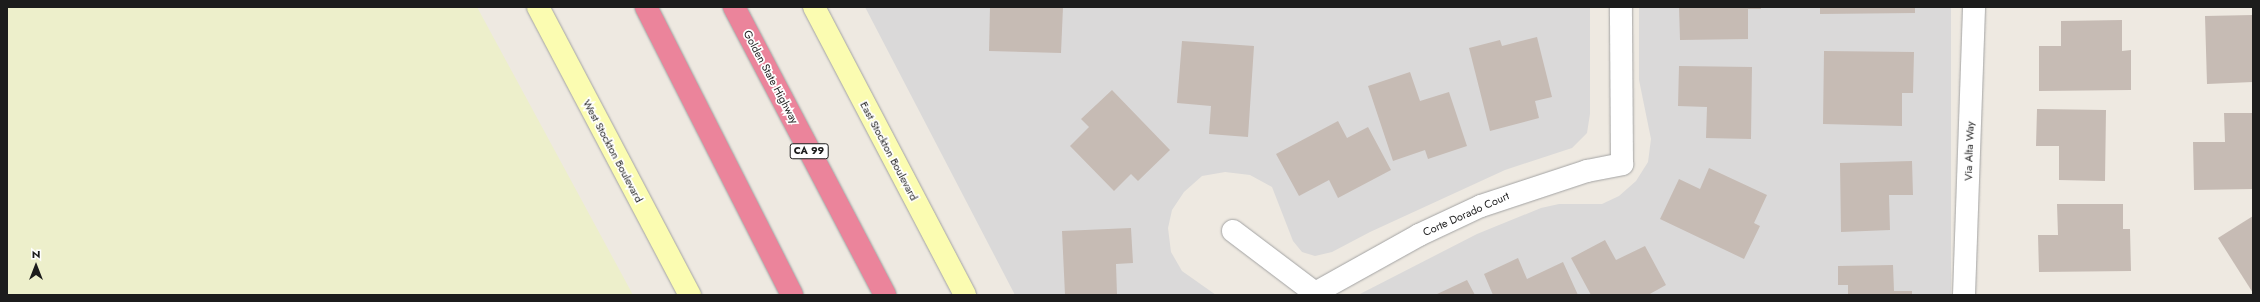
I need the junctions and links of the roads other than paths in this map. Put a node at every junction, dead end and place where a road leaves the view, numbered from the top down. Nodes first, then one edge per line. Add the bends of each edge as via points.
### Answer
1 (538, 7) edge
2 (646, 7) edge
3 (734, 7) edge
4 (814, 7) edge
5 (1621, 7) edge
6 (1974, 7) edge
7 (1233, 230) dead end
8 (690, 295) edge
9 (792, 295) edge
10 (885, 295) edge
11 (965, 295) edge
12 (1964, 295) edge

1 - 8 street, West Stockton Boulevard
2 - 9 highway
3 - 10 highway, Golden State Highway / CA 99
4 - 11 street, East Stockton Boulevard
5 - 7 street, Corte Dorado Court via 1622,164 1587,171 1481,206 1420,235 1315,292
6 - 12 street, Via Alta Way

